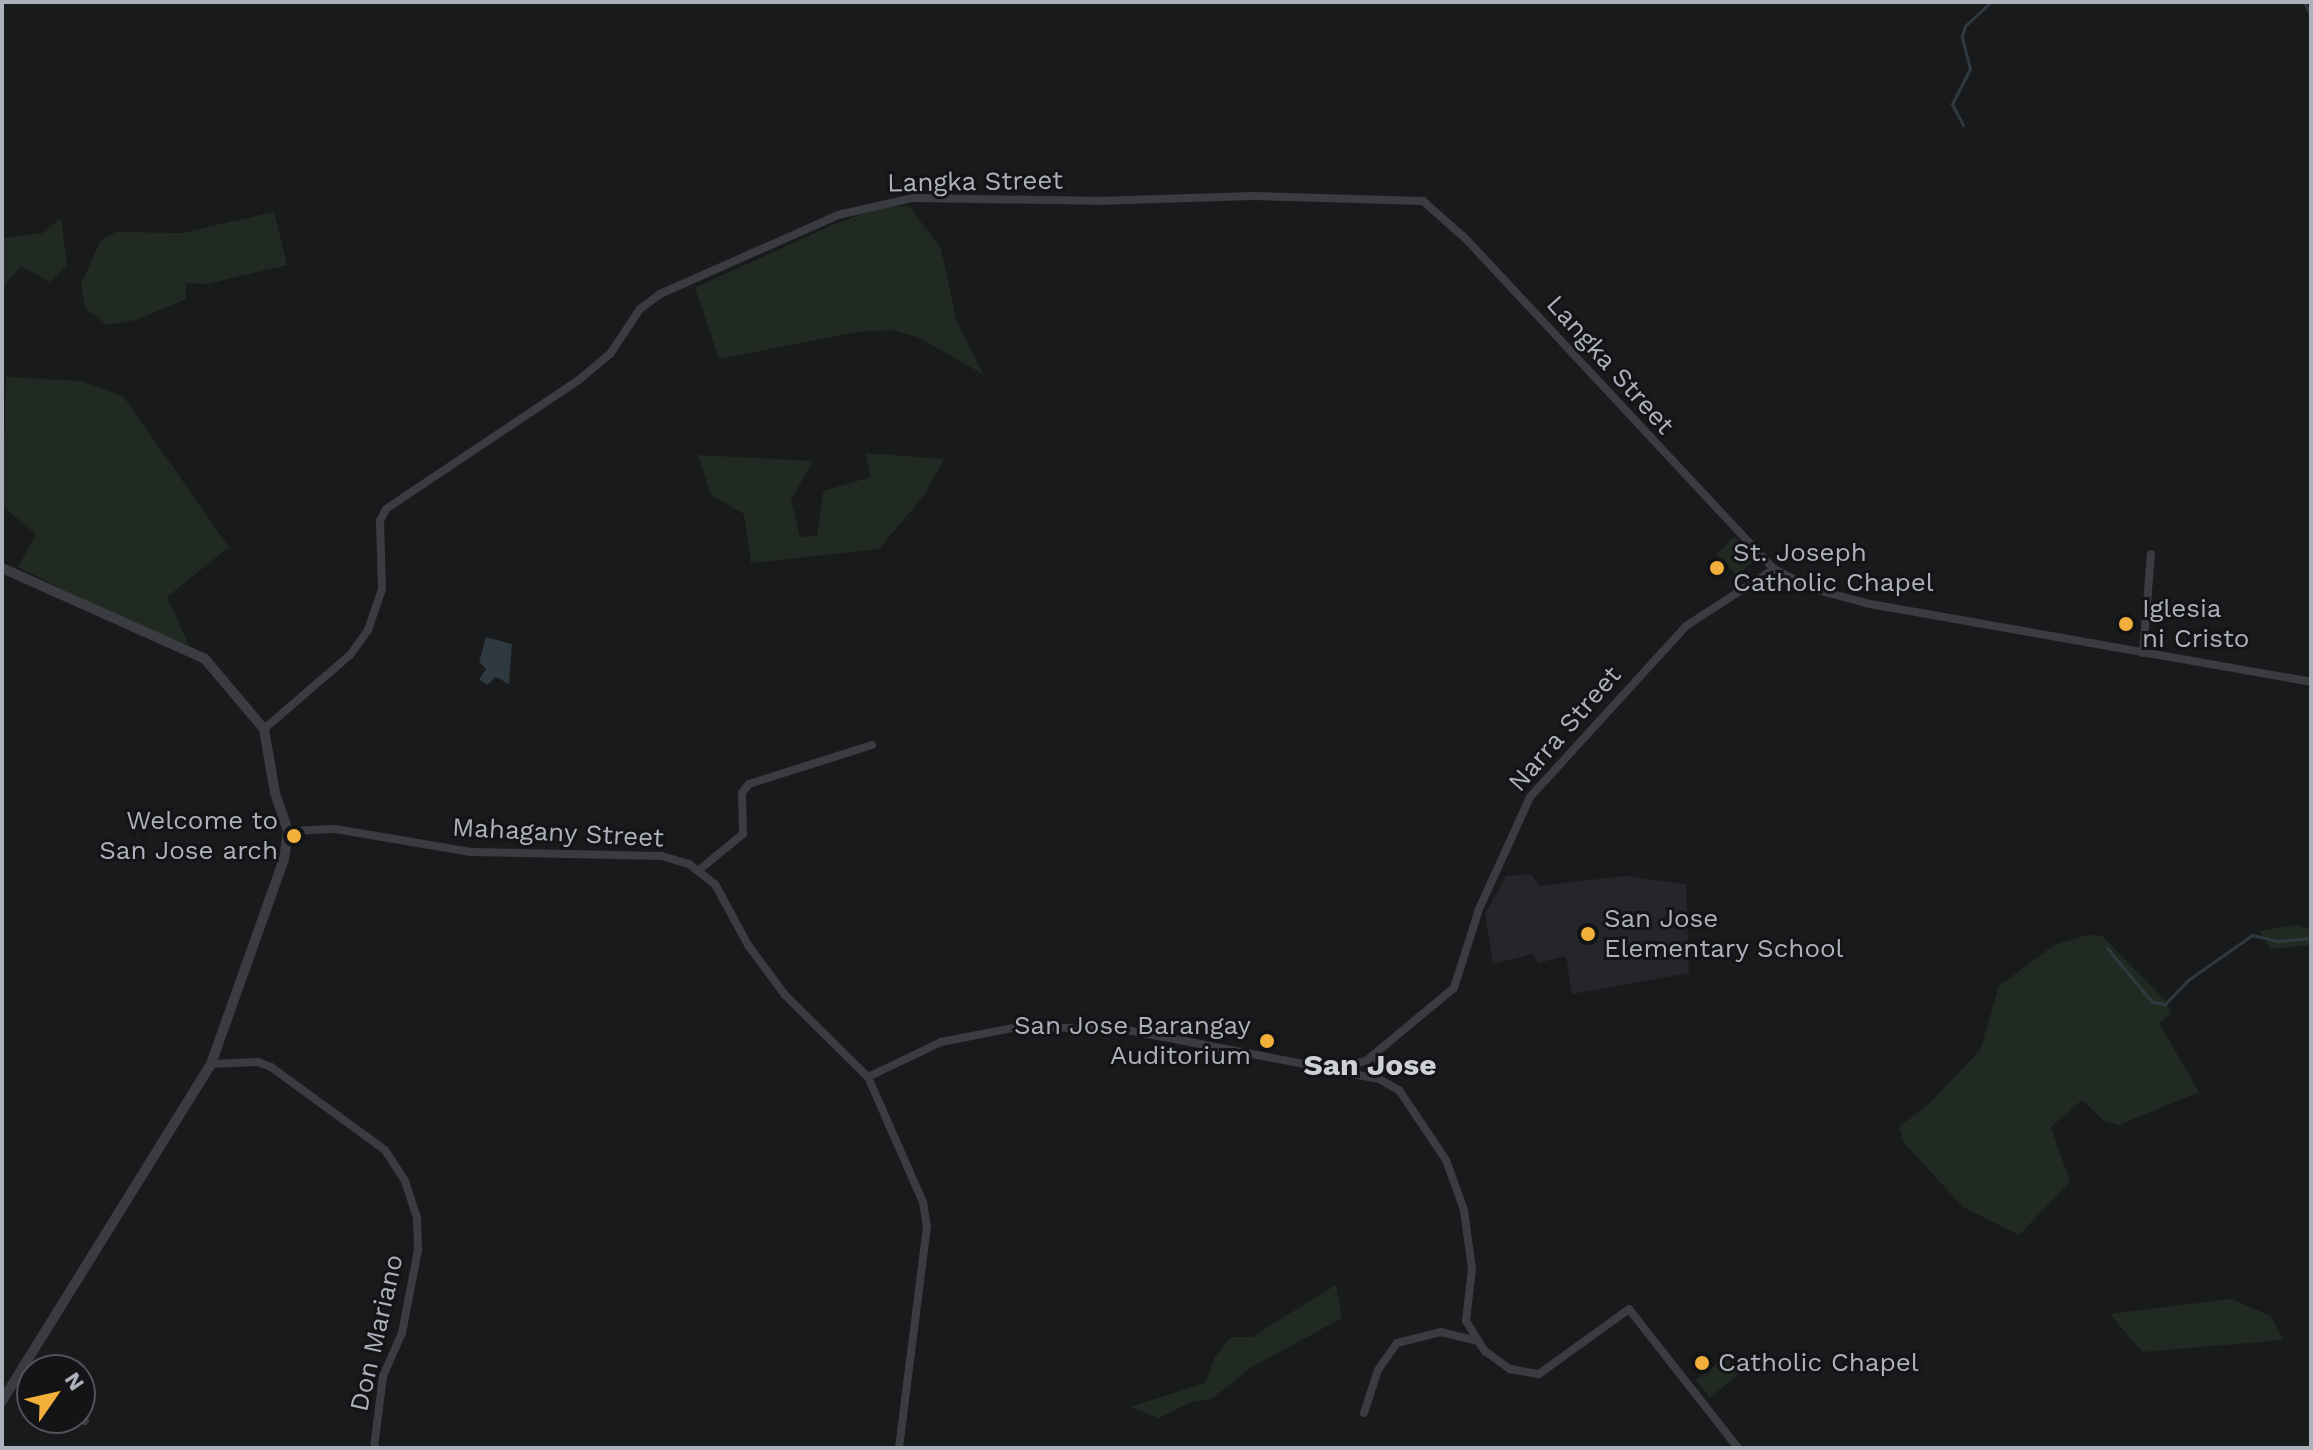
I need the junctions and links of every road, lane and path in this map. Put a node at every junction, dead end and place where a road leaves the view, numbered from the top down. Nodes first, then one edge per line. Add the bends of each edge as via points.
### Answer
1 (2151, 554) dead end
2 (2, 568) edge
3 (1774, 569) junction
4 (2143, 653) junction
5 (2311, 682) edge
6 (264, 729) junction
7 (872, 745) dead end
8 (288, 831) junction
9 (699, 870) junction
10 (1377, 1054) junction
11 (211, 1064) junction
12 (1329, 1069) junction
13 (868, 1077) junction
14 (1379, 1079) junction
15 (1476, 1341) junction
16 (32, 1354) edge
17 (16, 1379) edge
18 (2, 1401) edge
19 (1364, 1413) dead end
20 (374, 1448) edge
21 (899, 1448) edge
22 (1738, 1448) edge

1 - 4 street
2 - 6 street via 197,654
3 - 4 street via 1814,589 1870,604
3 - 6 street, Langka Street via 1466,239 1423,201 913,198 838,215 660,294 640,309 610,354 580,379 386,509 380,521 382,589 368,630 350,655
3 - 10 street, Narra Street via 1686,626 1530,797 1479,909 1454,988
4 - 5 street
6 - 8 street
7 - 9 street via 749,784 742,793 743,834
8 - 9 street, Mahagany Street via 335,829 502,854 633,853
8 - 11 street via 284,859
9 - 13 street via 715,884 748,945 785,995
10 - 12 street, Narra Street
10 - 14 street
11 - 16 street
11 - 20 street, Don Mariano via 258,1062 271,1067 378,1144 405,1181 417,1219 418,1250 402,1333 383,1376
12 - 13 street, Narra Street via 1155,1034 1057,1025 972,1033
12 - 14 street
13 - 21 street via 915,1179 927,1226
14 - 15 street via 1409,1099 1453,1175 1472,1269 1465,1311
15 - 19 street via 1441,1332 1397,1343 1378,1370
15 - 22 street via 1510,1369 1533,1376 1568,1358 1618,1312 1629,1309
17 - 18 street

